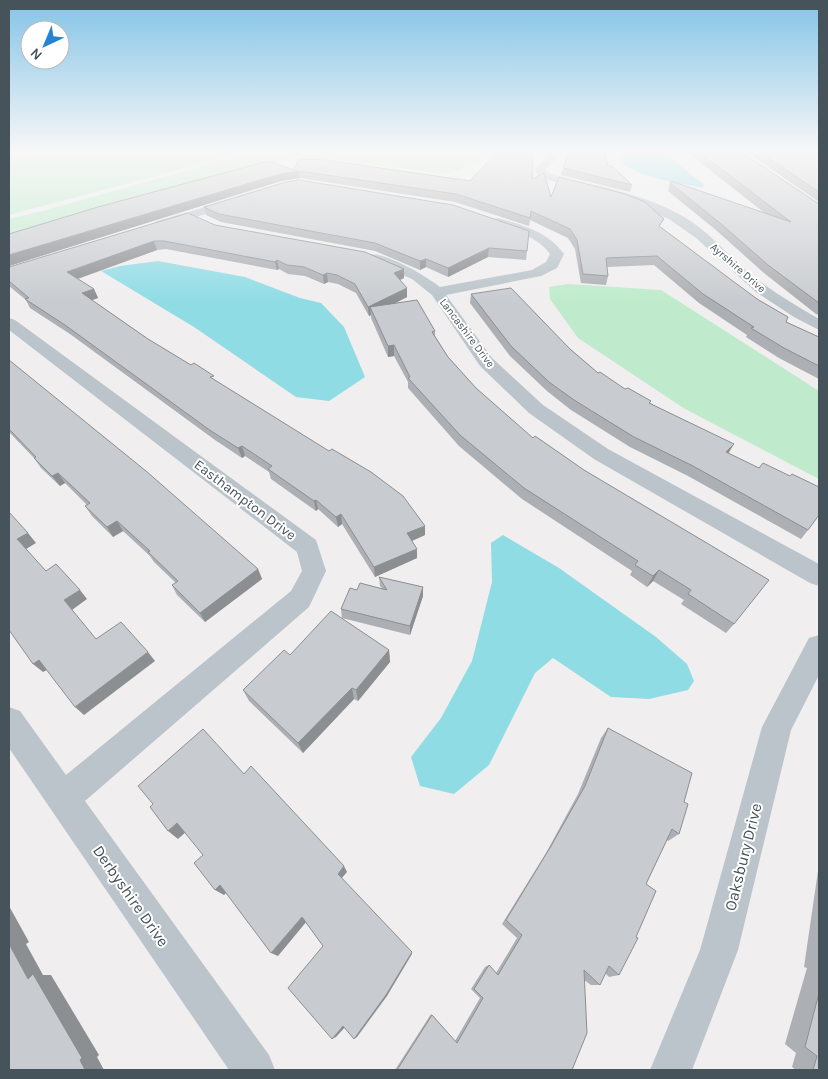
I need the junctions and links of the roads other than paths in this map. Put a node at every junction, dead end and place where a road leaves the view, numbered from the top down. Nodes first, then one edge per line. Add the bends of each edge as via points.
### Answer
1 (230, 202) edge
2 (640, 202) edge
3 (191, 214) junction
4 (483, 218) edge
5 (217, 227) edge
6 (146, 229) edge
7 (361, 255) edge
8 (437, 292) junction
9 (9, 323) edge
10 (819, 325) edge
11 (819, 576) edge
12 (819, 647) edge
13 (9, 722) edge
14 (62, 799) junction
15 (254, 1070) edge
16 (672, 1070) edge

1 - 3 street
2 - 10 street, Ayrshire Drive via 696,230 743,275 773,298
3 - 5 street
3 - 6 street
4 - 8 street via 538,236 551,244 557,254 552,265 536,273
7 - 8 street, Lancashire Drive via 417,276
8 - 11 street, Lancashire Drive via 486,362 536,410 601,454
9 - 14 street, Easthampton Drive via 308,547 314,571 300,599
12 - 16 street, Oaksbury Drive via 777,727 720,950
13 - 14 street, Derbyshire Drive
14 - 15 street, Derbyshire Drive

